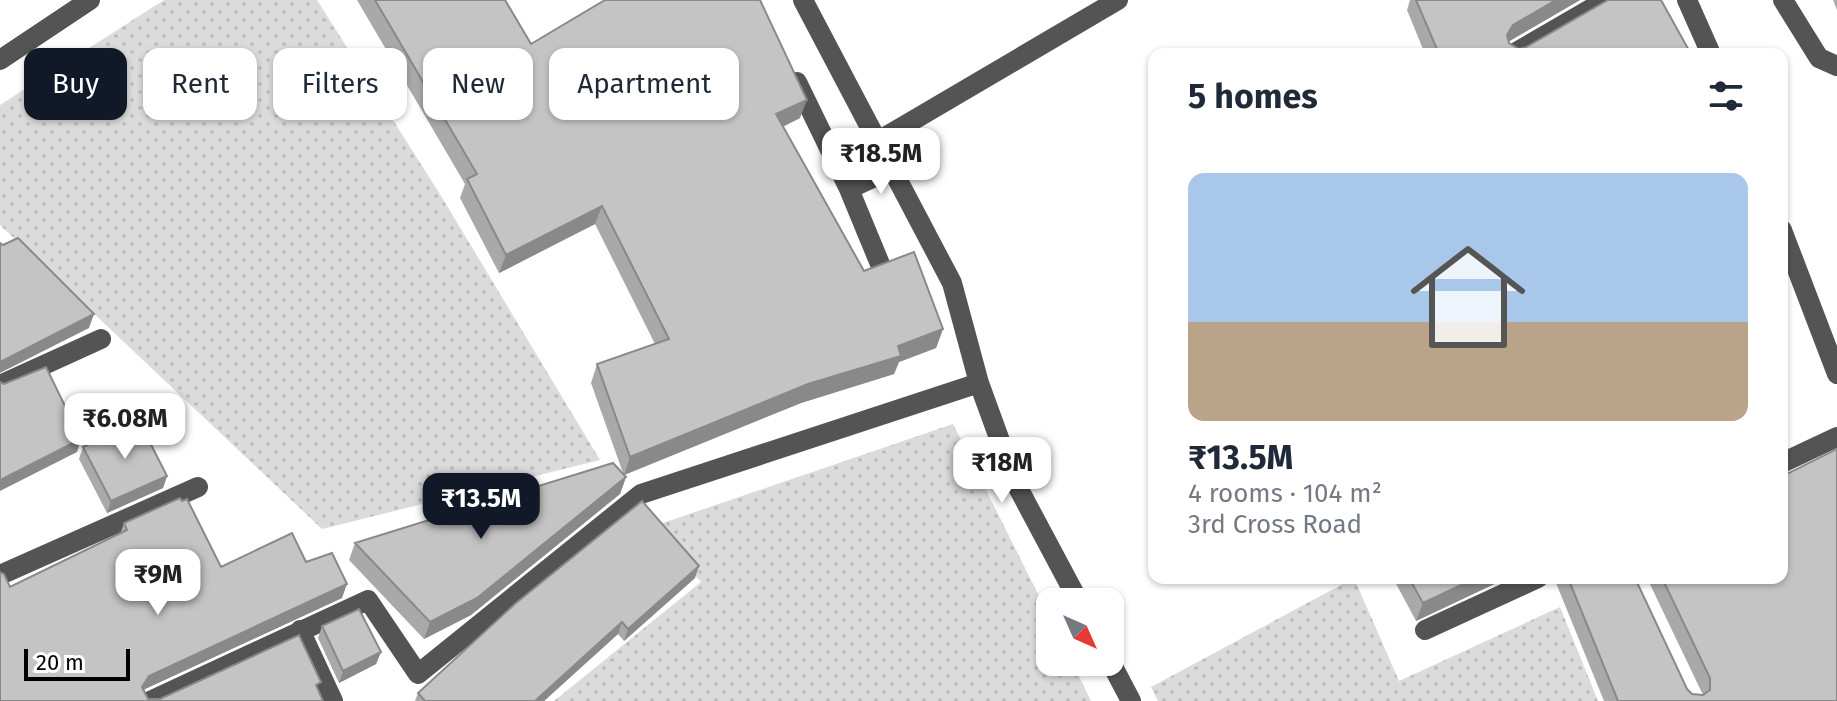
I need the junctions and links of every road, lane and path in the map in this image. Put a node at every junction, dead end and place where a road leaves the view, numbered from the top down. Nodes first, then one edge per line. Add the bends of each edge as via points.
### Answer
1 (803, 0) edge
2 (1118, 0) edge
3 (1606, 0) edge
4 (1687, 0) edge
5 (1783, 0) edge
6 (79, 3) edge
7 (1523, 48) edge
8 (1708, 48) edge
9 (0, 60) edge
10 (1837, 66) edge
11 (797, 82) edge
12 (878, 141) junction
13 (892, 169) junction
14 (849, 189) junction
15 (1788, 246) edge
16 (880, 264) edge
17 (101, 339) dead end
18 (1837, 374) edge
19 (979, 383) junction
20 (0, 385) edge
21 (1837, 437) edge
22 (1788, 460) edge
23 (198, 487) dead end
24 (0, 575) edge
25 (1525, 584) edge
26 (1072, 588) edge
27 (300, 630) junction
28 (1425, 630) dead end
29 (1118, 676) edge
30 (151, 701) edge
31 (333, 701) edge
32 (1131, 701) edge

1 - 12 street
2 - 12 street
3 - 7 street
4 - 8 street
5 - 10 street via 1819,58
6 - 9 street
11 - 14 street
12 - 13 street
13 - 14 street
13 - 19 street via 952,283
14 - 16 street
15 - 18 street
17 - 20 street
19 - 26 street via 1015,482
19 - 27 street via 641,494 418,674 368,600
21 - 22 street
23 - 24 street
25 - 28 street
27 - 30 street
27 - 31 street
29 - 32 street

